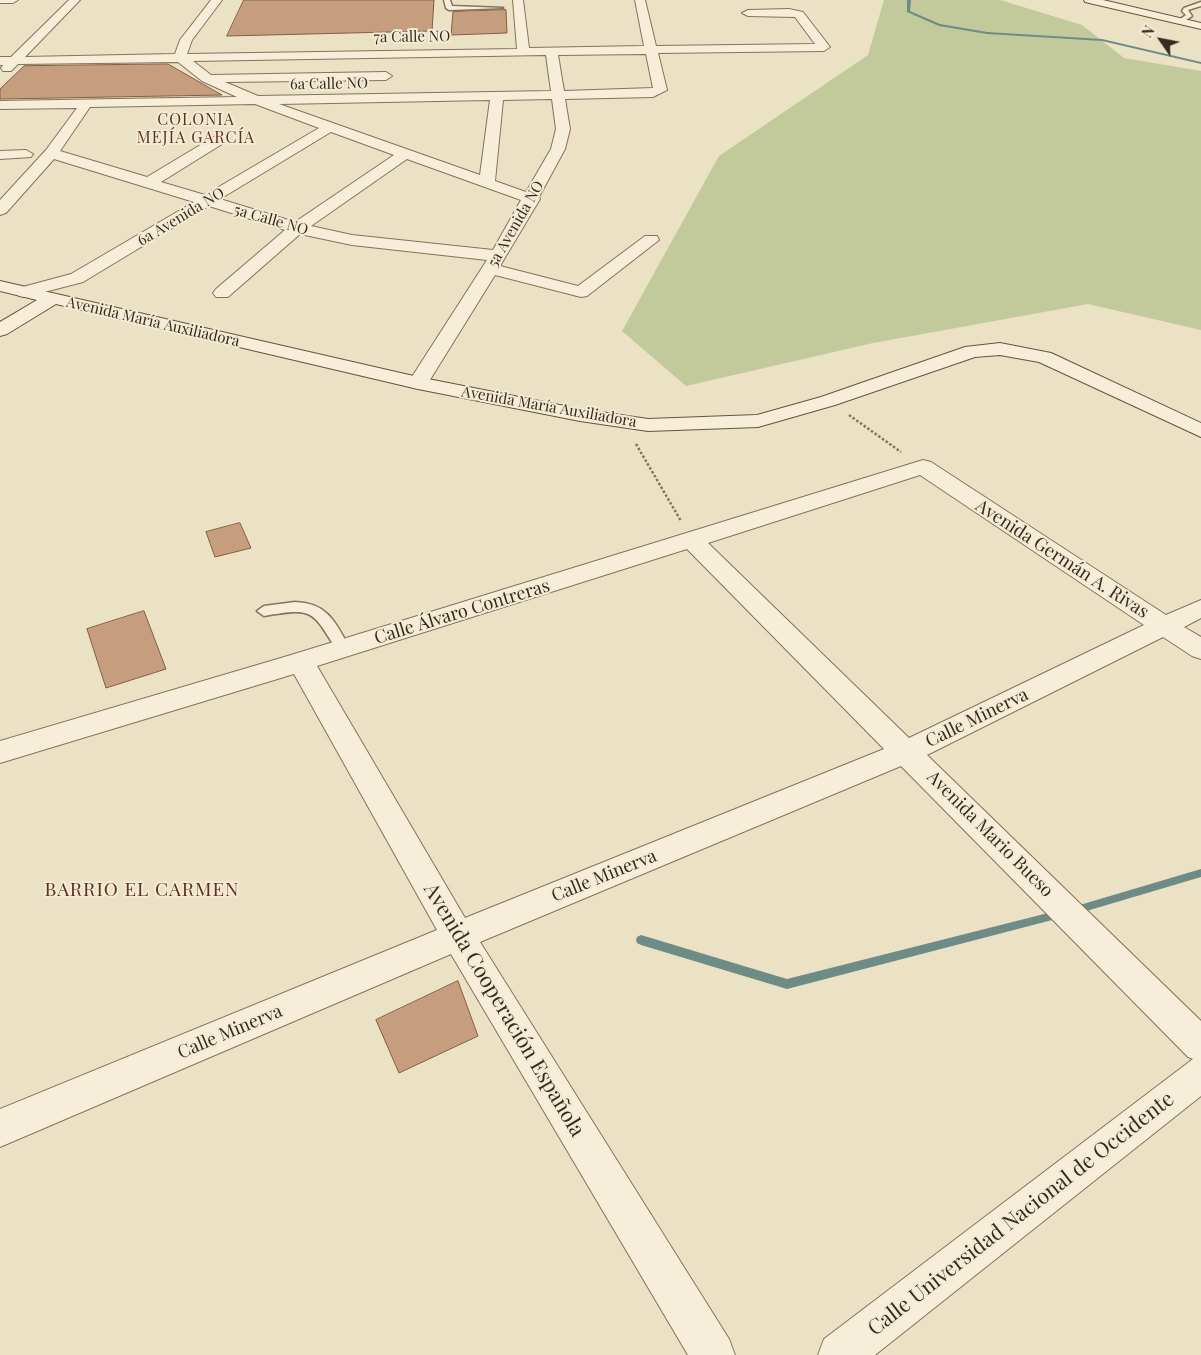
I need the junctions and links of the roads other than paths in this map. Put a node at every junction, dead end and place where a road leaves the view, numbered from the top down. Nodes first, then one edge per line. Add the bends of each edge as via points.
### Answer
1 (0, 0) edge
2 (12, 0) edge
3 (75, 0) edge
4 (217, 0) edge
5 (447, 0) edge
6 (518, 0) edge
7 (640, 0) edge
8 (739, 0) edge
9 (1089, 0) edge
10 (1201, 4) edge
11 (500, 8) dead end
12 (1181, 21) junction
13 (1201, 26) edge
14 (651, 49) junction
15 (551, 51) junction
16 (523, 52) junction
17 (392, 54) junction
18 (180, 57) junction
19 (14, 60) junction
20 (0, 61) edge
21 (0, 76) edge
22 (386, 76) junction
23 (206, 78) junction
24 (557, 94) junction
25 (497, 96) junction
26 (380, 99) junction
27 (258, 101) junction
28 (86, 104) junction
29 (0, 105) edge
30 (330, 127) junction
31 (222, 138) dead end
32 (366, 140) junction
33 (52, 153) junction
34 (26, 154) dead end
35 (405, 154) junction
36 (0, 155) edge
37 (148, 183) junction
38 (487, 183) junction
39 (532, 198) junction
40 (206, 202) junction
41 (0, 210) edge
42 (297, 228) junction
43 (650, 240) dead end
44 (494, 262) junction
45 (0, 286) edge
46 (25, 292) junction
47 (222, 293) dead end
48 (52, 299) junction
49 (1, 322) edge
50 (418, 383) junction
51 (1201, 431) edge
52 (923, 467) joint
53 (692, 541) junction
54 (1201, 608) edge
55 (264, 611) dead end
56 (1166, 627) junction
57 (343, 649) junction
58 (1201, 650) edge
59 (301, 662) junction
60 (0, 752) edge
61 (907, 752) junction
62 (458, 936) junction
63 (1201, 1045) edge
64 (1201, 1073) edge
65 (0, 1128) edge
66 (713, 1355) edge
67 (840, 1355) edge

1 - 2 street
3 - 19 street
4 - 18 street via 186,40
5 - 11 lane via 449,8
6 - 16 street
7 - 14 street
8 - 14 street, 7a Calle NO via 751,18 789,12 799,14 824,47 765,44
9 - 12 street
10 - 12 lane via 1186,9 1190,15
12 - 13 street
14 - 15 street, 7a Calle NO
14 - 24 street, 6a Calle NO via 658,92
15 - 16 street, 7a Calle NO
15 - 24 street, 5a Avenida NO
16 - 17 street, 7a Calle NO
17 - 18 street, 7a Calle NO
17 - 22 street
18 - 19 street, 7a Calle NO
18 - 23 street
19 - 20 street, 7a Calle NO
19 - 21 street
22 - 23 street
22 - 26 street
23 - 27 street
24 - 25 street, 6a Calle NO
24 - 39 street, 5a Avenida NO via 563,129 558,150
25 - 26 street, 6a Calle NO
25 - 38 street
26 - 27 street, 6a Calle NO
26 - 32 street
27 - 28 street, 6a Calle NO
27 - 30 street
28 - 29 street, 6a Calle NO
28 - 33 street
30 - 32 street
30 - 40 street, 6a Avenida NO
31 - 37 street
32 - 35 street
33 - 37 street, 5a Calle NO
33 - 41 street
34 - 36 street
35 - 38 street
35 - 42 street
37 - 40 street, 5a Calle NO
38 - 39 street
39 - 44 street, 5a Avenida NO
40 - 42 street, 5a Calle NO
40 - 46 street, 6a Avenida NO via 77,278
42 - 44 street, 5a Calle NO
42 - 47 street
43 - 44 street, 5a Calle NO via 581,292
44 - 50 street, 5a Avenida NO
45 - 46 street, Avenida María Auxiliadora
46 - 48 street, Avenida María Auxiliadora
48 - 49 street
48 - 50 street, Avenida María Auxiliadora
50 - 51 street, Avenida María Auxiliadora via 648,425 758,421 828,401 972,351 1000,349 1044,357
52 - 53 street, Calle Álvaro Contreras
52 - 56 street, Avenida Germán A. Rivas
53 - 57 street, Calle Álvaro Contreras
53 - 61 street, Avenida Mario Bueso
54 - 56 street, Calle Minerva
55 - 57 lane via 288,606 319,611 326,617
56 - 58 street, Avenida Germán A. Rivas
56 - 61 street, Calle Minerva
57 - 59 street, Calle Álvaro Contreras
59 - 60 street, Calle Álvaro Contreras
59 - 62 street, Avenida Cooperación Española
61 - 62 street, Calle Minerva
61 - 63 street, Avenida Mario Bueso
62 - 65 street, Calle Minerva
62 - 66 street, Avenida Cooperación Española
64 - 67 street, Calle Universidad Nacional de Occidente

